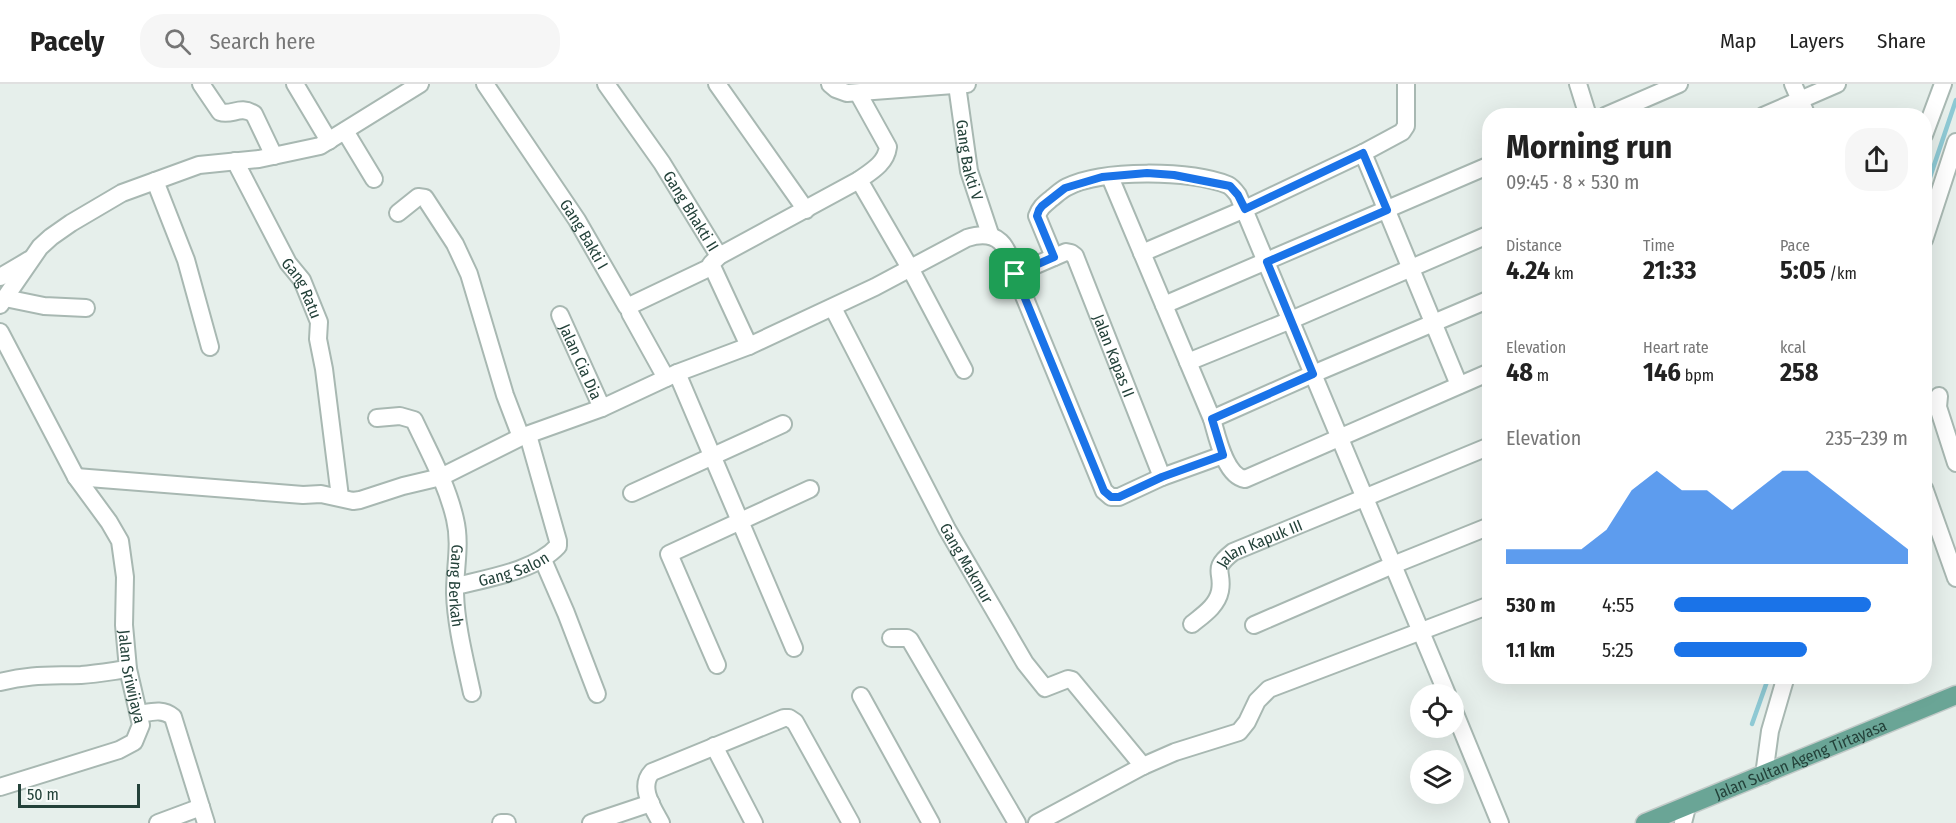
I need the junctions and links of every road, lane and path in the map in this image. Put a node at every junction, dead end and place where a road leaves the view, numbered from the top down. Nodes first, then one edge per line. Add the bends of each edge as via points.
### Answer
1 (201, 84) edge
2 (295, 84) edge
3 (420, 84) edge
4 (485, 84) edge
5 (606, 84) edge
6 (717, 84) edge
7 (830, 84) edge
8 (962, 84) edge
9 (1406, 84) edge
10 (1578, 84) edge
11 (1679, 84) edge
12 (1792, 84) edge
13 (1837, 84) edge
14 (1943, 84) edge
15 (858, 93) junction
16 (1800, 100) junction
17 (1586, 108) edge
18 (1624, 108) edge
19 (1782, 108) edge
20 (1804, 108) edge
21 (1931, 108) edge
22 (345, 131) junction
23 (329, 141) junction
24 (1956, 142) edge
25 (1363, 153) junction
26 (274, 156) junction
27 (235, 162) junction
28 (1482, 168) edge
29 (1110, 177) junction
30 (374, 179) dead end
31 (860, 180) junction
32 (155, 181) junction
33 (1245, 209) junction
34 (806, 210) junction
35 (1387, 210) junction
36 (398, 213) dead end
37 (1932, 216) edge
38 (990, 234) junction
39 (1482, 237) edge
40 (1142, 253) junction
41 (1054, 257) junction
42 (32, 258) junction
43 (715, 262) junction
44 (1267, 262) junction
45 (910, 268) junction
46 (1411, 268) junction
47 (1015, 274) junction
48 (0, 276) edge
49 (3, 302) edge
50 (1482, 302) edge
51 (1164, 305) junction
52 (86, 308) dead end
53 (833, 308) junction
54 (630, 313) dead end
55 (560, 315) dead end
56 (1291, 320) junction
57 (1435, 322) junction
58 (0, 332) edge
59 (749, 346) junction
60 (210, 347) dead end
61 (1188, 362) junction
62 (964, 370) dead end
63 (1313, 374) junction
64 (672, 375) junction
65 (1482, 375) edge
66 (1459, 385) junction
67 (1939, 396) dead end
68 (602, 408) junction
69 (377, 418) dead end
70 (1212, 419) junction
71 (783, 424) dead end
72 (525, 436) junction
73 (1340, 438) junction
74 (1482, 449) edge
75 (712, 455) junction
76 (1223, 455) junction
77 (1956, 463) edge
78 (76, 477) junction
79 (441, 477) junction
80 (1162, 477) junction
81 (810, 489) dead end
82 (632, 493) dead end
83 (340, 497) junction
84 (1365, 499) junction
85 (1932, 510) edge
86 (740, 520) junction
87 (1482, 529) edge
88 (543, 560) junction
89 (1393, 565) junction
90 (1956, 578) edge
91 (456, 586) junction
92 (1482, 607) edge
93 (1192, 624) dead end
94 (1254, 625) dead end
95 (1421, 632) junction
96 (891, 638) dead end
97 (794, 648) dead end
98 (717, 665) dead end
99 (128, 669) junction
100 (0, 682) edge
101 (1443, 684) edge
102 (1784, 684) edge
103 (472, 693) dead end
104 (597, 694) dead end
105 (1956, 695) edge
106 (861, 696) dead end
107 (139, 714) junction
108 (1464, 735) edge
109 (714, 746) junction
110 (1143, 766) junction
111 (1764, 775) junction
112 (0, 787) edge
113 (651, 803) junction
114 (204, 815) edge
115 (1668, 817) edge
116 (598, 822) edge
117 (158, 823) edge
118 (501, 823) edge
119 (507, 823) edge
120 (661, 823) edge
121 (754, 823) edge
122 (851, 823) edge
123 (931, 823) edge
124 (1017, 823) edge
125 (1036, 823) edge
126 (1500, 823) edge

1 - 26 street via 220,112 242,109 254,114
2 - 23 street
3 - 22 street
4 - 43 street, Gang Bakti I via 577,220 627,308
5 - 43 street, Gang Bhakti II via 662,163
6 - 34 street
7 - 15 street via 847,93
8 - 15 street
8 - 38 street, Gang Bakti V via 969,171
9 - 25 street via 1406,126
10 - 17 street
11 - 18 street
12 - 16 street
13 - 16 street
14 - 21 street
15 - 31 street via 888,147 883,162
16 - 19 street
16 - 20 street
22 - 23 street
22 - 30 street
23 - 26 street
24 - 37 street
25 - 33 street
25 - 35 street
26 - 27 street
27 - 32 street via 200,165
27 - 83 street, Gang Ratu via 288,263 302,280 319,322 318,339
28 - 35 street
29 - 33 street via 1147,173 1206,180 1230,186
29 - 40 street
29 - 41 street via 1065,188 1039,210 1037,216
31 - 34 street
31 - 45 street
32 - 42 street via 122,193 71,223
32 - 60 street via 186,260
33 - 40 street
33 - 44 street
34 - 43 street
35 - 44 street
35 - 46 street
36 - 72 street via 418,197 425,198 454,244 470,274 501,384
38 - 45 street via 967,238
38 - 47 street via 1006,247
39 - 46 street
40 - 51 street
41 - 47 street
41 - 80 street, Jalan Kapas II via 1066,252 1075,256
42 - 48 street
42 - 49 street
43 - 59 street, Gang Bhakti II
44 - 51 street
44 - 56 street
45 - 53 street
45 - 62 street
46 - 56 street
46 - 57 street
47 - 80 street via 1104,491 1119,497
49 - 52 street
50 - 57 street
51 - 61 street
53 - 59 street
53 - 110 street, Gang Makmur via 947,529 1025,663 1045,688 1072,680
54 - 64 street
55 - 68 street, Jalan Cia Dia
56 - 61 street
56 - 63 street
57 - 63 street
57 - 66 street
58 - 78 street, Jalan Sriwijaya
59 - 64 street
61 - 70 street
63 - 70 street
63 - 73 street
64 - 68 street
64 - 75 street
65 - 66 street
66 - 73 street
67 - 77 street via 1938,407
68 - 72 street
69 - 79 street, Gang Berkah via 400,416 414,420
70 - 76 street
71 - 75 street
72 - 79 street
72 - 88 street, Gang Salon via 558,541 558,546
73 - 76 street via 1245,479 1236,476
73 - 84 street
74 - 84 street, Jalan Kapuk III
75 - 82 street
75 - 86 street
76 - 80 street
78 - 83 street
78 - 99 street, Jalan Sriwijaya via 120,542
79 - 83 street via 360,500
79 - 91 street, Gang Berkah via 455,519
81 - 86 street
84 - 89 street
84 - 93 street, Jalan Kapuk III via 1233,552 1220,567 1221,590 1212,608
85 - 90 street
86 - 97 street
86 - 98 street via 668,556
87 - 89 street
88 - 91 street, Gang Salon
88 - 104 street
89 - 94 street
89 - 95 street
91 - 103 street, Gang Berkah via 458,620
92 - 95 street
95 - 101 street
95 - 110 street via 1269,689 1239,732
96 - 124 street via 910,640
99 - 100 street via 22,676
99 - 107 street, Jalan Sriwijaya
102 - 111 street via 1770,731
105 - 111 main road, Jalan Sultan Ageng Tirtayasa
106 - 123 street
107 - 112 street, Jalan Sriwijaya via 139,734 134,742 119,750
107 - 114 street via 162,711 173,717
108 - 126 street
109 - 113 street via 652,772 646,780
109 - 121 street
109 - 122 street via 789,718 795,722
110 - 125 street
111 - 115 main road, Jalan Sultan Ageng Tirtayasa
113 - 116 street
113 - 120 street
114 - 117 street
118 - 119 street

